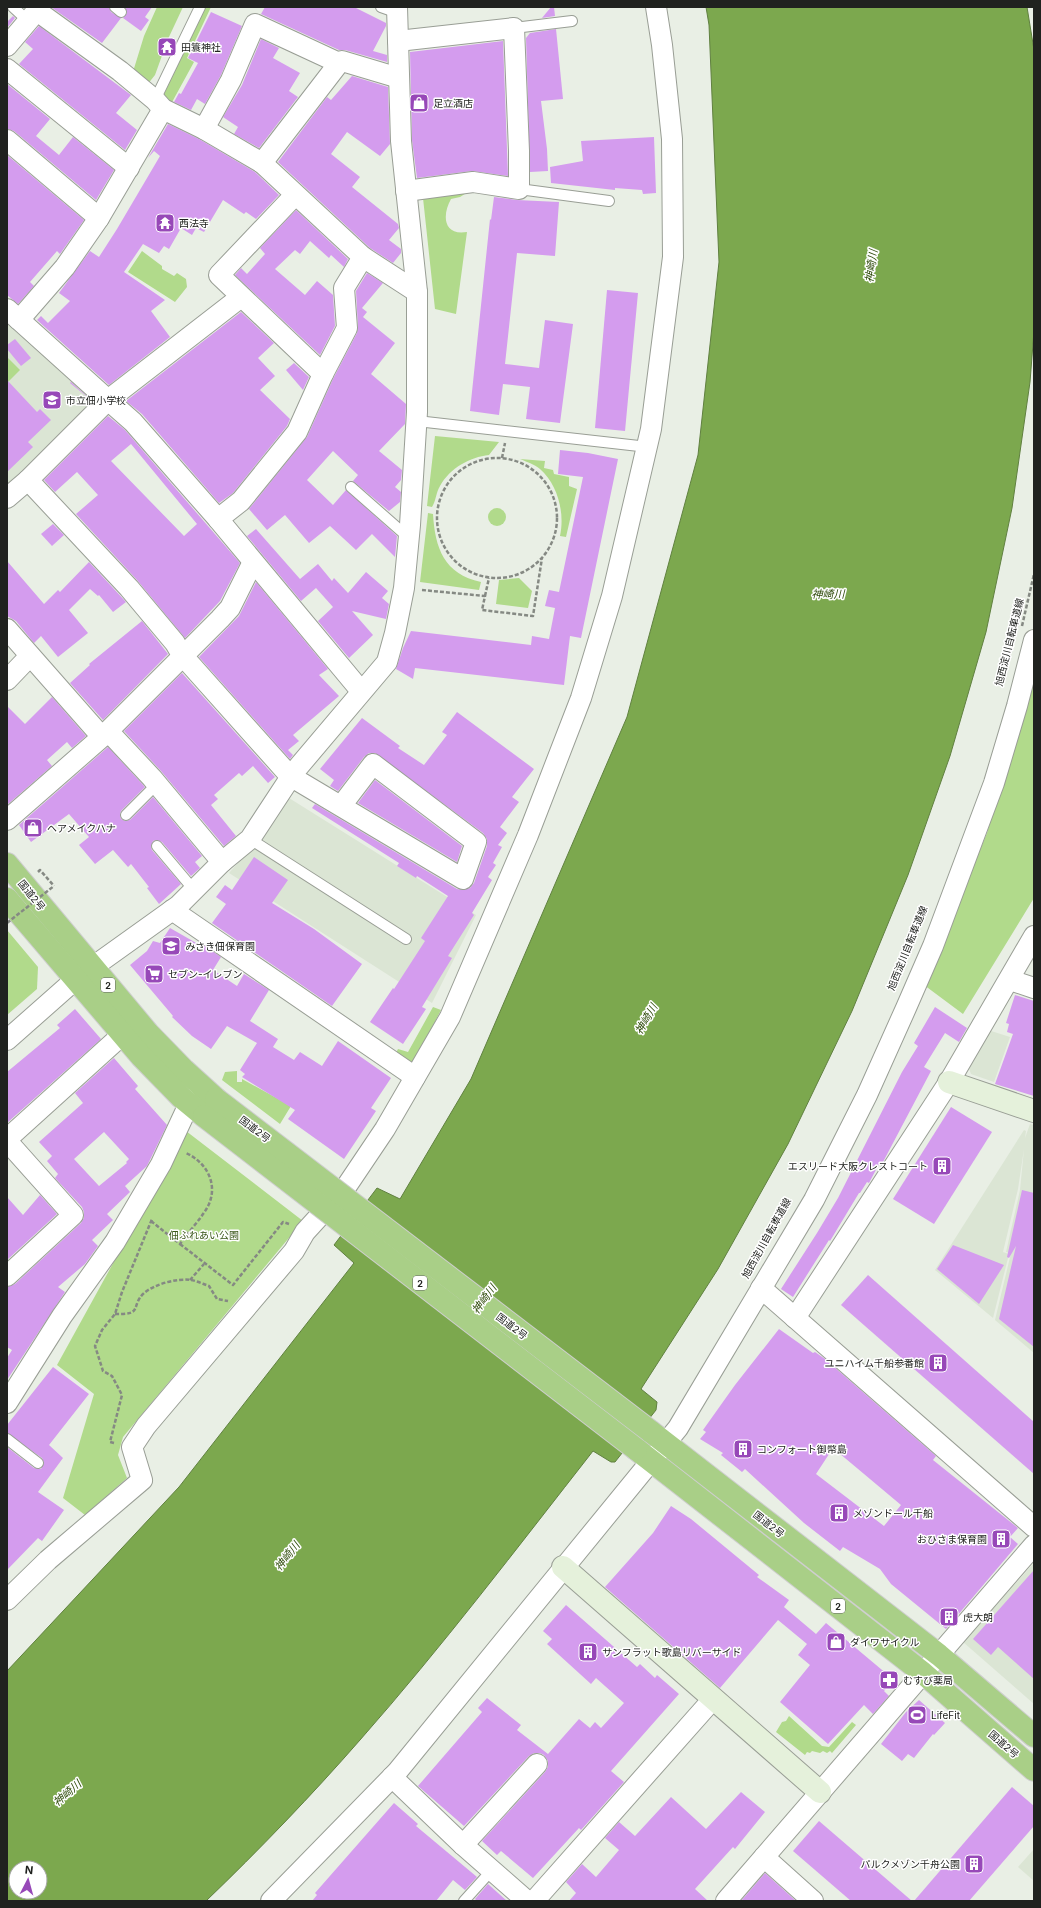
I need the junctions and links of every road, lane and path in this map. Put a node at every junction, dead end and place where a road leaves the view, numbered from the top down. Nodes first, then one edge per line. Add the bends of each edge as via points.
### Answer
1 (13, 7) edge
2 (200, 7) edge
3 (656, 7) edge
4 (392, 9) edge
5 (35, 13) edge
6 (572, 21) dead end
7 (514, 28) junction
8 (398, 41) junction
9 (7, 46) edge
10 (339, 63) junction
11 (7, 69) edge
12 (399, 78) junction
13 (159, 105) junction
14 (204, 129) junction
15 (7, 140) edge
16 (262, 163) junction
17 (129, 168) junction
18 (519, 189) junction
19 (406, 191) junction
20 (295, 195) junction
21 (609, 201) dead end
22 (99, 218) junction
23 (363, 257) junction
24 (417, 292) junction
25 (241, 297) junction
26 (13, 314) edge
27 (323, 374) junction
28 (108, 400) junction
29 (417, 421) junction
30 (648, 447) junction
31 (28, 480) junction
32 (351, 487) dead end
33 (7, 498) edge
34 (218, 519) junction
35 (409, 538) junction
36 (542, 558) junction
37 (253, 562) junction
38 (1034, 574) edge
39 (489, 578) junction
40 (404, 588) junction
41 (485, 596) junction
42 (7, 629) edge
43 (1027, 637) edge
44 (30, 656) junction
45 (182, 656) junction
46 (7, 680) edge
47 (361, 692) junction
48 (105, 734) junction
49 (290, 776) junction
50 (157, 784) junction
51 (341, 806) junction
52 (126, 815) dead end
53 (7, 820) edge
54 (250, 839) junction
55 (158, 846) dead end
56 (222, 862) junction
57 (7, 864) edge
58 (54, 886) dead end
59 (194, 890) junction
60 (7, 899) edge
61 (172, 910) junction
62 (7, 923) edge
63 (1034, 936) edge
64 (406, 939) dead end
65 (84, 974) junction
66 (1010, 980) junction
67 (1034, 988) edge
68 (122, 1035) junction
69 (7, 1040) edge
70 (415, 1077) junction
71 (949, 1082) junction
72 (203, 1102) junction
73 (1034, 1111) edge
74 (7, 1140) edge
75 (170, 1145) junction
76 (154, 1214) dead end
77 (151, 1221) junction
78 (305, 1232) junction
79 (180, 1244) junction
80 (204, 1264) junction
81 (7, 1276) edge
82 (190, 1280) junction
83 (761, 1288) junction
84 (240, 1313) junction
85 (115, 1314) junction
86 (795, 1318) junction
87 (7, 1403) edge
88 (658, 1438) junction
89 (7, 1439) edge
90 (132, 1447) junction
91 (644, 1455) junction
92 (38, 1463) dead end
93 (1034, 1527) edge
94 (1034, 1545) edge
95 (563, 1567) junction
96 (7, 1600) edge
97 (939, 1655) junction
98 (923, 1673) junction
99 (713, 1699) junction
100 (1034, 1736) edge
101 (537, 1764) dead end
102 (1034, 1770) edge
103 (392, 1777) junction
104 (820, 1792) junction
105 (463, 1845) junction
106 (764, 1857) junction
107 (492, 1870) junction
108 (271, 1901) edge
109 (464, 1901) edge
110 (527, 1901) edge
111 (534, 1901) edge
112 (726, 1901) edge
113 (813, 1901) edge

1 - 5 lane
2 - 13 lane
3 - 30 street via 672,139 673,257
4 - 8 street
5 - 9 street
5 - 13 street via 120,71
6 - 7 lane
7 - 8 street
7 - 18 street
8 - 12 street
10 - 12 street via 342,61
10 - 14 street via 255,24 231,80
10 - 16 street
11 - 17 street
12 - 19 street
13 - 14 street
13 - 17 street
14 - 16 street
15 - 22 street
16 - 20 street
17 - 22 street
18 - 19 street via 473,182
18 - 21 lane
19 - 24 street
20 - 23 street
20 - 25 street via 219,275
22 - 26 street via 65,267
23 - 24 street
23 - 27 street via 344,288 347,328
24 - 29 street
25 - 27 street
25 - 28 street
26 - 28 street
27 - 34 street via 297,432 241,500
28 - 31 street
28 - 34 street via 133,422
29 - 30 lane
29 - 35 street
30 - 70 street via 612,596 581,698 528,835 450,1017
31 - 33 street
31 - 45 street via 130,588 175,643
32 - 35 lane
34 - 37 street
35 - 40 street
36 - 39 path via 531,568 518,574
36 - 39 path via 554,538 557,514 544,481 530,469 514,461 502,458 474,462 451,479 438,504 436,519 438,533 451,558 475,574
36 - 41 path via 533,616 482,610
37 - 45 street via 230,608
37 - 47 street
38 - 43 path, 旭西淀川自転車道線
39 - 41 path
40 - 41 path
40 - 47 street via 387,662
42 - 44 street
43 - 83 street via 1017,706 994,783 933,946 866,1095 814,1200
44 - 46 street
44 - 48 street
45 - 48 street
45 - 49 street
47 - 49 street
48 - 50 street
48 - 53 street
49 - 51 street
49 - 54 street
50 - 52 lane
50 - 56 street
51 - 51 street via 354,814 462,879 476,842 374,764
54 - 56 street
54 - 64 lane
55 - 59 lane
56 - 59 street
57 - 65 highway, 国道2号 / 2
58 - 62 path, bridge
59 - 61 street
60 - 65 highway, 国道2号 / 2
61 - 65 street
61 - 70 street
63 - 66 street
65 - 68 highway, 国道2号 / 2
65 - 69 street
65 - 72 highway, 国道2号 / 2 via 148,1034
66 - 67 street
66 - 71 street
68 - 72 highway, 国道2号 / 2 via 160,1076
68 - 74 street
70 - 78 street via 385,1129 346,1187
71 - 73 street
71 - 86 street
72 - 75 street
72 - 88 highway, 国道2号 / 2, bridge
72 - 91 highway, 国道2号 / 2, bridge
74 - 81 street via 74,1215
75 - 79 path via 196,1158 211,1179 212,1193 209,1204
75 - 87 street via 115,1242 62,1316
76 - 77 path
77 - 79 path
77 - 85 path
78 - 80 path via 283,1222 233,1285
78 - 84 street via 294,1251
79 - 80 path
80 - 82 path
82 - 84 path via 209,1286 217,1299 228,1300
82 - 85 path via 177,1280 157,1286 144,1294 136,1309 129,1315
83 - 86 street
83 - 88 street via 678,1428
84 - 90 street via 146,1426
85 - 90 path via 102,1330 95,1346 103,1371 112,1376 122,1395 110,1442
86 - 93 street
88 - 91 street
88 - 97 highway, 国道2号 / 2
89 - 92 lane
90 - 96 street via 142,1480 48,1560
91 - 95 street
91 - 98 highway, 国道2号 / 2
94 - 97 street
95 - 99 street
95 - 103 street
97 - 98 street
97 - 100 highway, 国道2号 / 2
98 - 102 highway, 国道2号 / 2
98 - 104 street
99 - 104 street
99 - 111 street
101 - 105 street
103 - 105 street
103 - 108 street
104 - 106 street
105 - 107 street
106 - 112 street
106 - 113 street
107 - 109 lane
107 - 110 street

